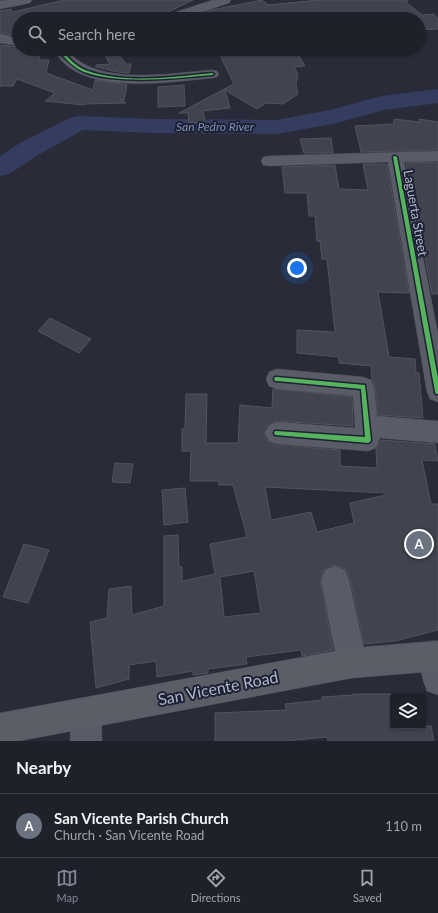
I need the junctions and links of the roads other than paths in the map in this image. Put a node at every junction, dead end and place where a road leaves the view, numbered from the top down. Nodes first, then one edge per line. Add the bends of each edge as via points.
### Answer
1 (26, 0) edge
2 (192, 0) edge
3 (225, 0) edge
4 (0, 5) edge
5 (204, 7) junction
6 (189, 12) edge
7 (1, 40) edge
8 (12, 41) edge
9 (65, 56) edge
10 (212, 74) dead end
11 (438, 156) edge
12 (395, 157) junction
13 (269, 161) dead end
14 (430, 308) edge
15 (277, 379) dead end
16 (438, 392) edge
17 (367, 426) junction
18 (438, 432) edge
19 (277, 433) dead end
20 (335, 580) dead end
21 (352, 664) junction
22 (436, 664) edge
23 (86, 727) edge
24 (0, 729) edge

1 - 4 street
2 - 5 street
3 - 5 street
5 - 6 street
7 - 8 street
9 - 10 street via 88,72 110,77 149,79
11 - 12 street
12 - 13 street
12 - 14 street, Laguerta Street
14 - 16 street, Laguerta Street
15 - 17 street via 363,387
17 - 18 street
17 - 19 street via 368,440
20 - 21 street
21 - 22 main road, San Vicente Road
21 - 23 main road, San Vicente Road
23 - 24 main road, San Vicente Road

